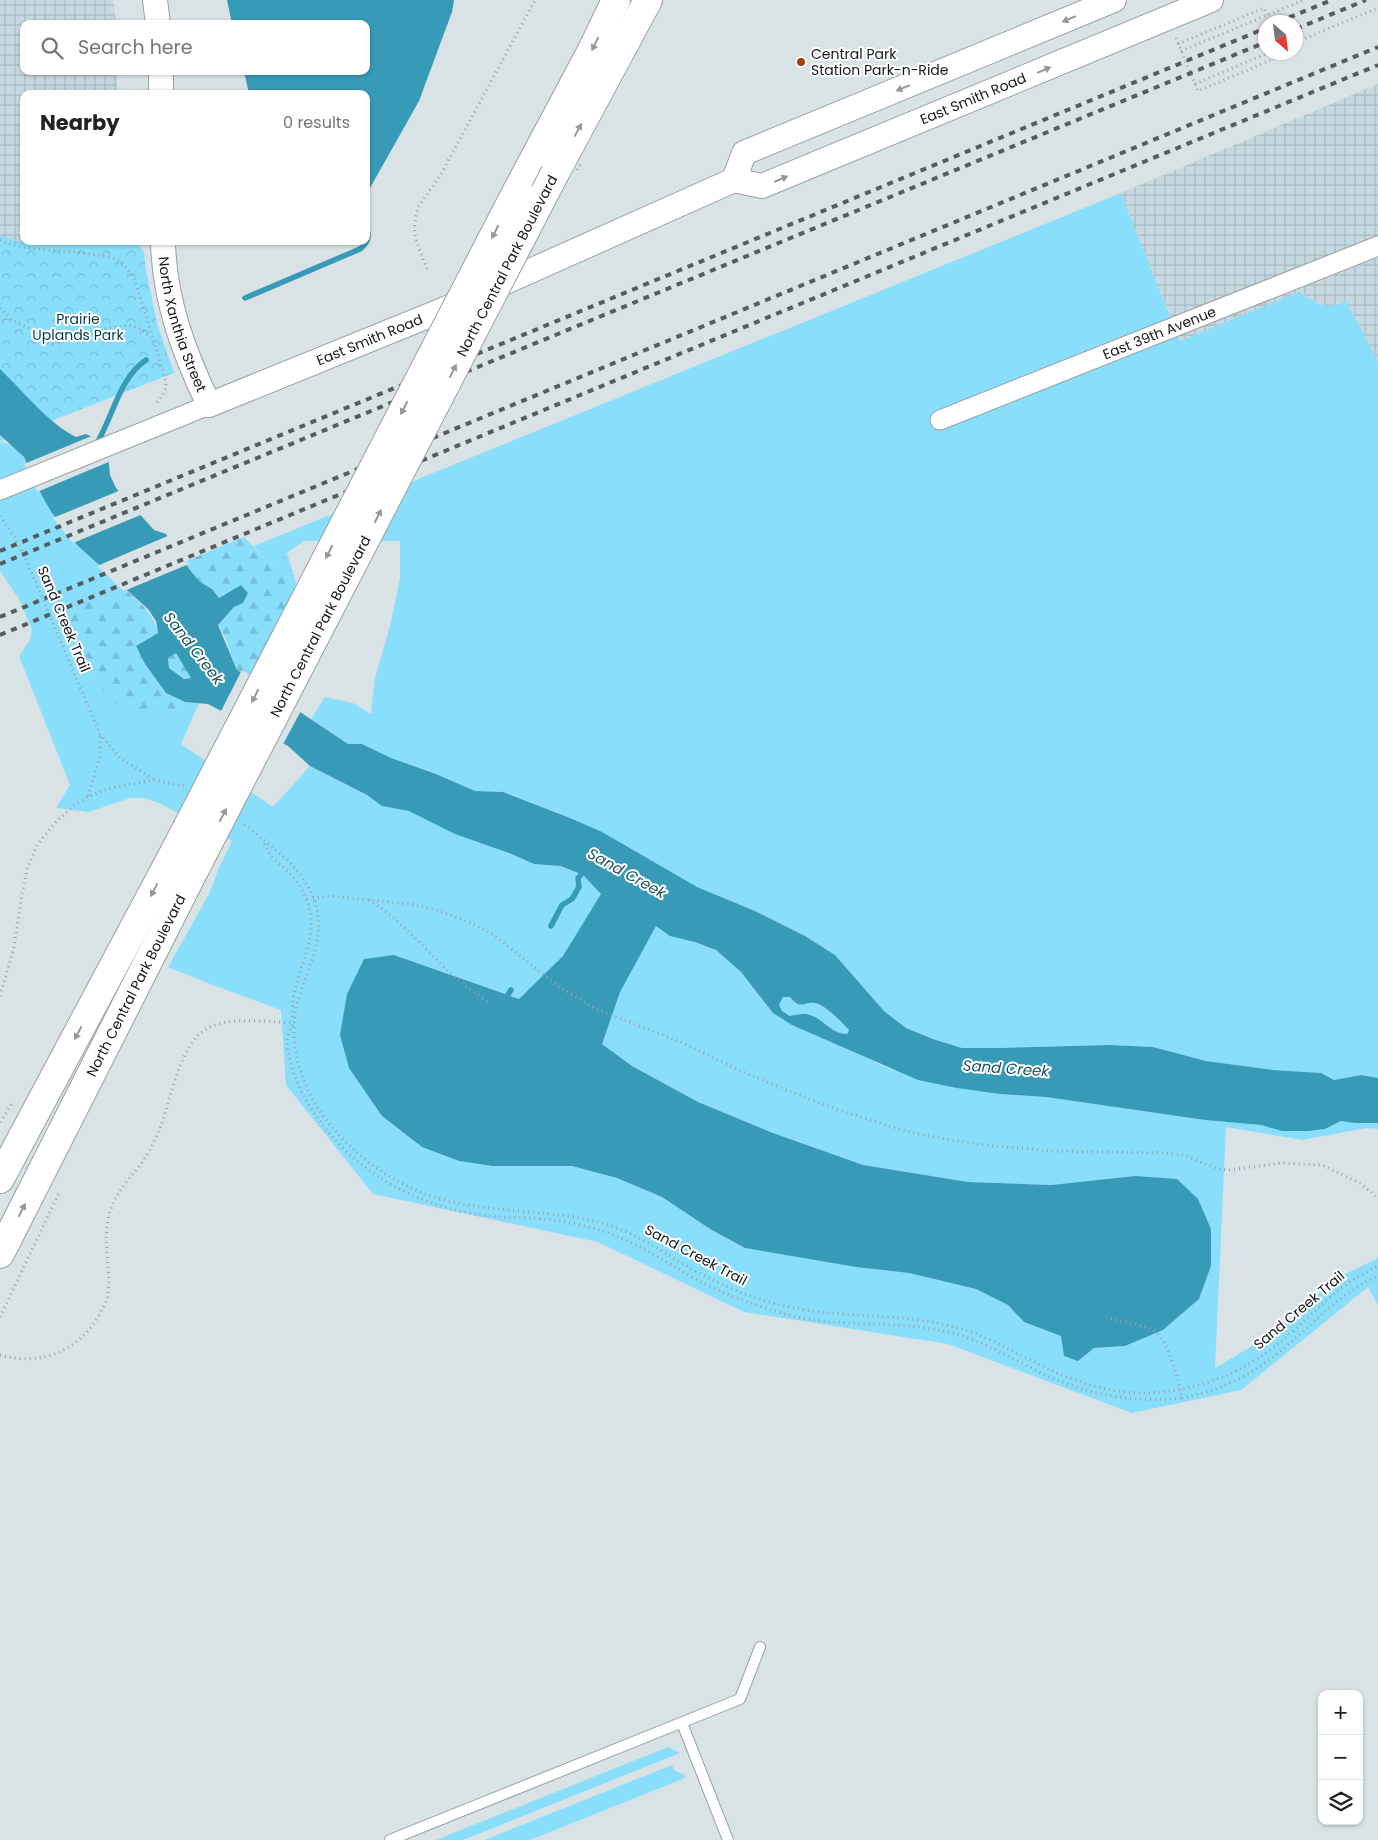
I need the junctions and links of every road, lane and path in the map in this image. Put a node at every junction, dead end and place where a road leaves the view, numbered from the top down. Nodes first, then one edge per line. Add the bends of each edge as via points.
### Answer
1 (155, 0) edge
2 (535, 0) edge
3 (616, 0) edge
4 (648, 0) edge
5 (1114, 0) edge
6 (1212, 0) edge
7 (1304, 0) edge
8 (1378, 8) edge
9 (1267, 15) joint
10 (1258, 19) edge
11 (158, 20) edge
12 (1174, 35) dead end
13 (1303, 39) edge
14 (1178, 44) junction
15 (1181, 51) junction
16 (1258, 57) edge
17 (1271, 60) edge
18 (161, 75) edge
19 (1195, 84) junction
20 (161, 90) edge
21 (734, 180) junction
22 (0, 240) edge
23 (163, 245) edge
24 (1378, 246) edge
25 (427, 269) dead end
26 (0, 308) edge
27 (152, 338) junction
28 (166, 388) dead end
29 (210, 405) junction
30 (940, 420) dead end
31 (0, 490) edge
32 (0, 516) edge
33 (100, 734) junction
34 (88, 797) junction
35 (263, 840) dead end
36 (189, 853) junction
37 (282, 856) dead end
38 (313, 899) junction
39 (366, 899) junction
40 (0, 996) edge
41 (489, 1003) dead end
42 (294, 1023) junction
43 (0, 1179) edge
44 (1378, 1198) edge
45 (0, 1254) edge
46 (1378, 1266) edge
47 (1378, 1276) edge
48 (1106, 1318) dead end
49 (0, 1355) edge
50 (1180, 1389) junction
51 (1182, 1398) junction
52 (760, 1647) dead end
53 (682, 1723) junction
54 (390, 1840) edge
55 (728, 1840) edge

1 - 11 street
2 - 25 path via 440,176 418,207 414,229
3 -> 36 main road, North Central Park Boulevard, bridge via 518,189
36 -> 4 main road, North Central Park Boulevard, bridge
5 -> 21 street via 744,153
21 -> 6 street, East Smith Road via 762,186
7 - 9 path
8 - 13 path
9 - 14 path via 1264,8
10 - 15 path
12 - 14 path
14 - 15 path
15 - 19 path
16 - 19 path
17 - 19 path via 1198,90
18 - 20 street
21 - 29 street, East Smith Road via 444,309
22 - 27 path via 22,248 92,254 120,261 134,280
23 - 29 street, North Xanthia Street via 168,294 176,327
24 - 30 street, East 39th Avenue
26 - 27 path via 13,321 33,330 51,344 129,324
27 - 28 path
29 - 31 street, East Smith Road
32 - 33 path, Sand Creek Trail via 27,562
33 - 34 path, Sand Creek Trail via 100,756
33 - 34 path, Sand Creek Trail via 120,758 154,780 112,788
34 - 40 path, Sand Creek Trail via 72,807 37,845 27,869 14,947
35 - 42 path via 271,856 292,874 301,887 310,916 309,949 291,1004
36 -> 43 main road, North Central Park Boulevard
45 -> 36 main road, North Central Park Boulevard
37 - 38 path, Sand Creek Trail via 305,881
38 - 39 path via 330,896
38 - 42 path, Sand Creek Trail via 319,931 316,951
39 - 41 path via 396,920 460,981
39 - 44 path via 412,904 469,922 494,935 551,981 598,1010 683,1043 809,1099 905,1131 985,1145 1050,1151 1168,1153 1229,1170 1282,1163 1322,1165 1360,1183
42 - 49 path via 219,1023 206,1028 197,1037 177,1076 160,1129 143,1160 118,1191 108,1218 108,1297 95,1323 76,1343 53,1356 31,1360
42 - 50 path, Sand Creek Trail via 298,1064 304,1083 324,1117 365,1159 409,1187 476,1208 566,1215 611,1226 655,1246 718,1283 774,1304 835,1314 936,1322 987,1338 1078,1382 1133,1393
42 - 51 path via 287,1038 291,1062 301,1092 320,1124 369,1170 421,1199 472,1214 543,1219 614,1235 636,1244 701,1282 747,1302 786,1314 832,1322 940,1331 979,1342 1079,1389 1143,1400
46 - 50 path, Sand Creek Trail via 1353,1279 1250,1364 1201,1385
47 - 51 path via 1348,1292 1256,1369 1222,1386
48 - 50 path via 1152,1329 1161,1336
50 - 51 path
52 - 53 lane via 740,1699
53 - 54 lane
53 - 55 lane

